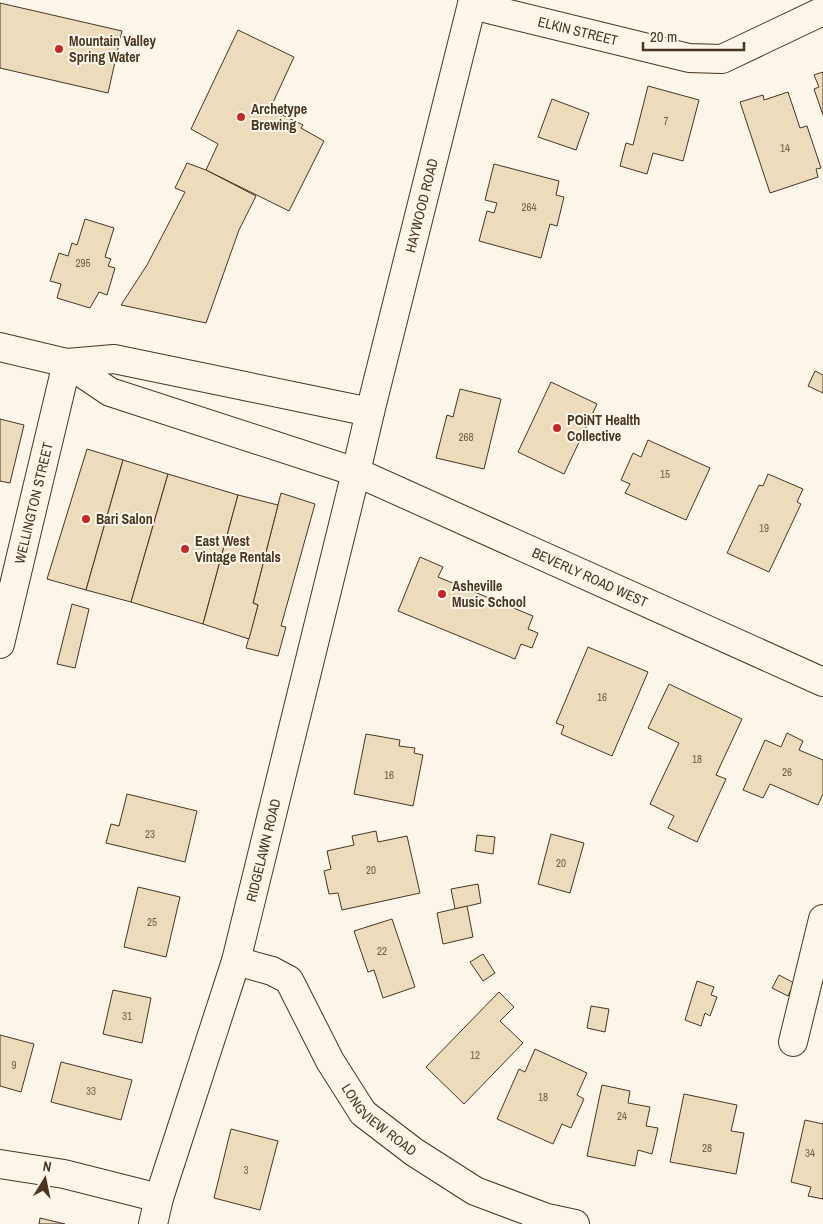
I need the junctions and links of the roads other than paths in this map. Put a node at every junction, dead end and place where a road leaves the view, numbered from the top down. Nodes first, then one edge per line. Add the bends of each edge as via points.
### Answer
1 (472, 2) edge
2 (823, 11) edge
3 (0, 347) edge
4 (67, 363) junction
5 (370, 412) junction
6 (356, 472) junction
7 (0, 644) edge
8 (823, 682) edge
9 (823, 919) edge
10 (236, 962) junction
11 (793, 1042) dead end
12 (0, 1164) edge
13 (156, 1211) edge
14 (575, 1224) edge

1 - 2 street, ELKIN STREET via 689,58 722,59
1 - 5 street, HAYWOOD ROAD
3 - 4 street
4 - 5 street via 114,359
4 - 6 street via 110,392
4 - 7 street, WELLINGTON STREET
5 - 6 street, HAYWOOD ROAD
6 - 8 street, BEVERLY ROAD WEST
6 - 10 street, RIDGELAWN ROAD
9 - 11 street
10 - 13 street, RIDGELAWN ROAD
10 - 14 street, LONGVIEW ROAD via 272,971 289,980 330,1061 364,1113 385,1130 476,1191 547,1218
12 - 13 street via 64,1174

